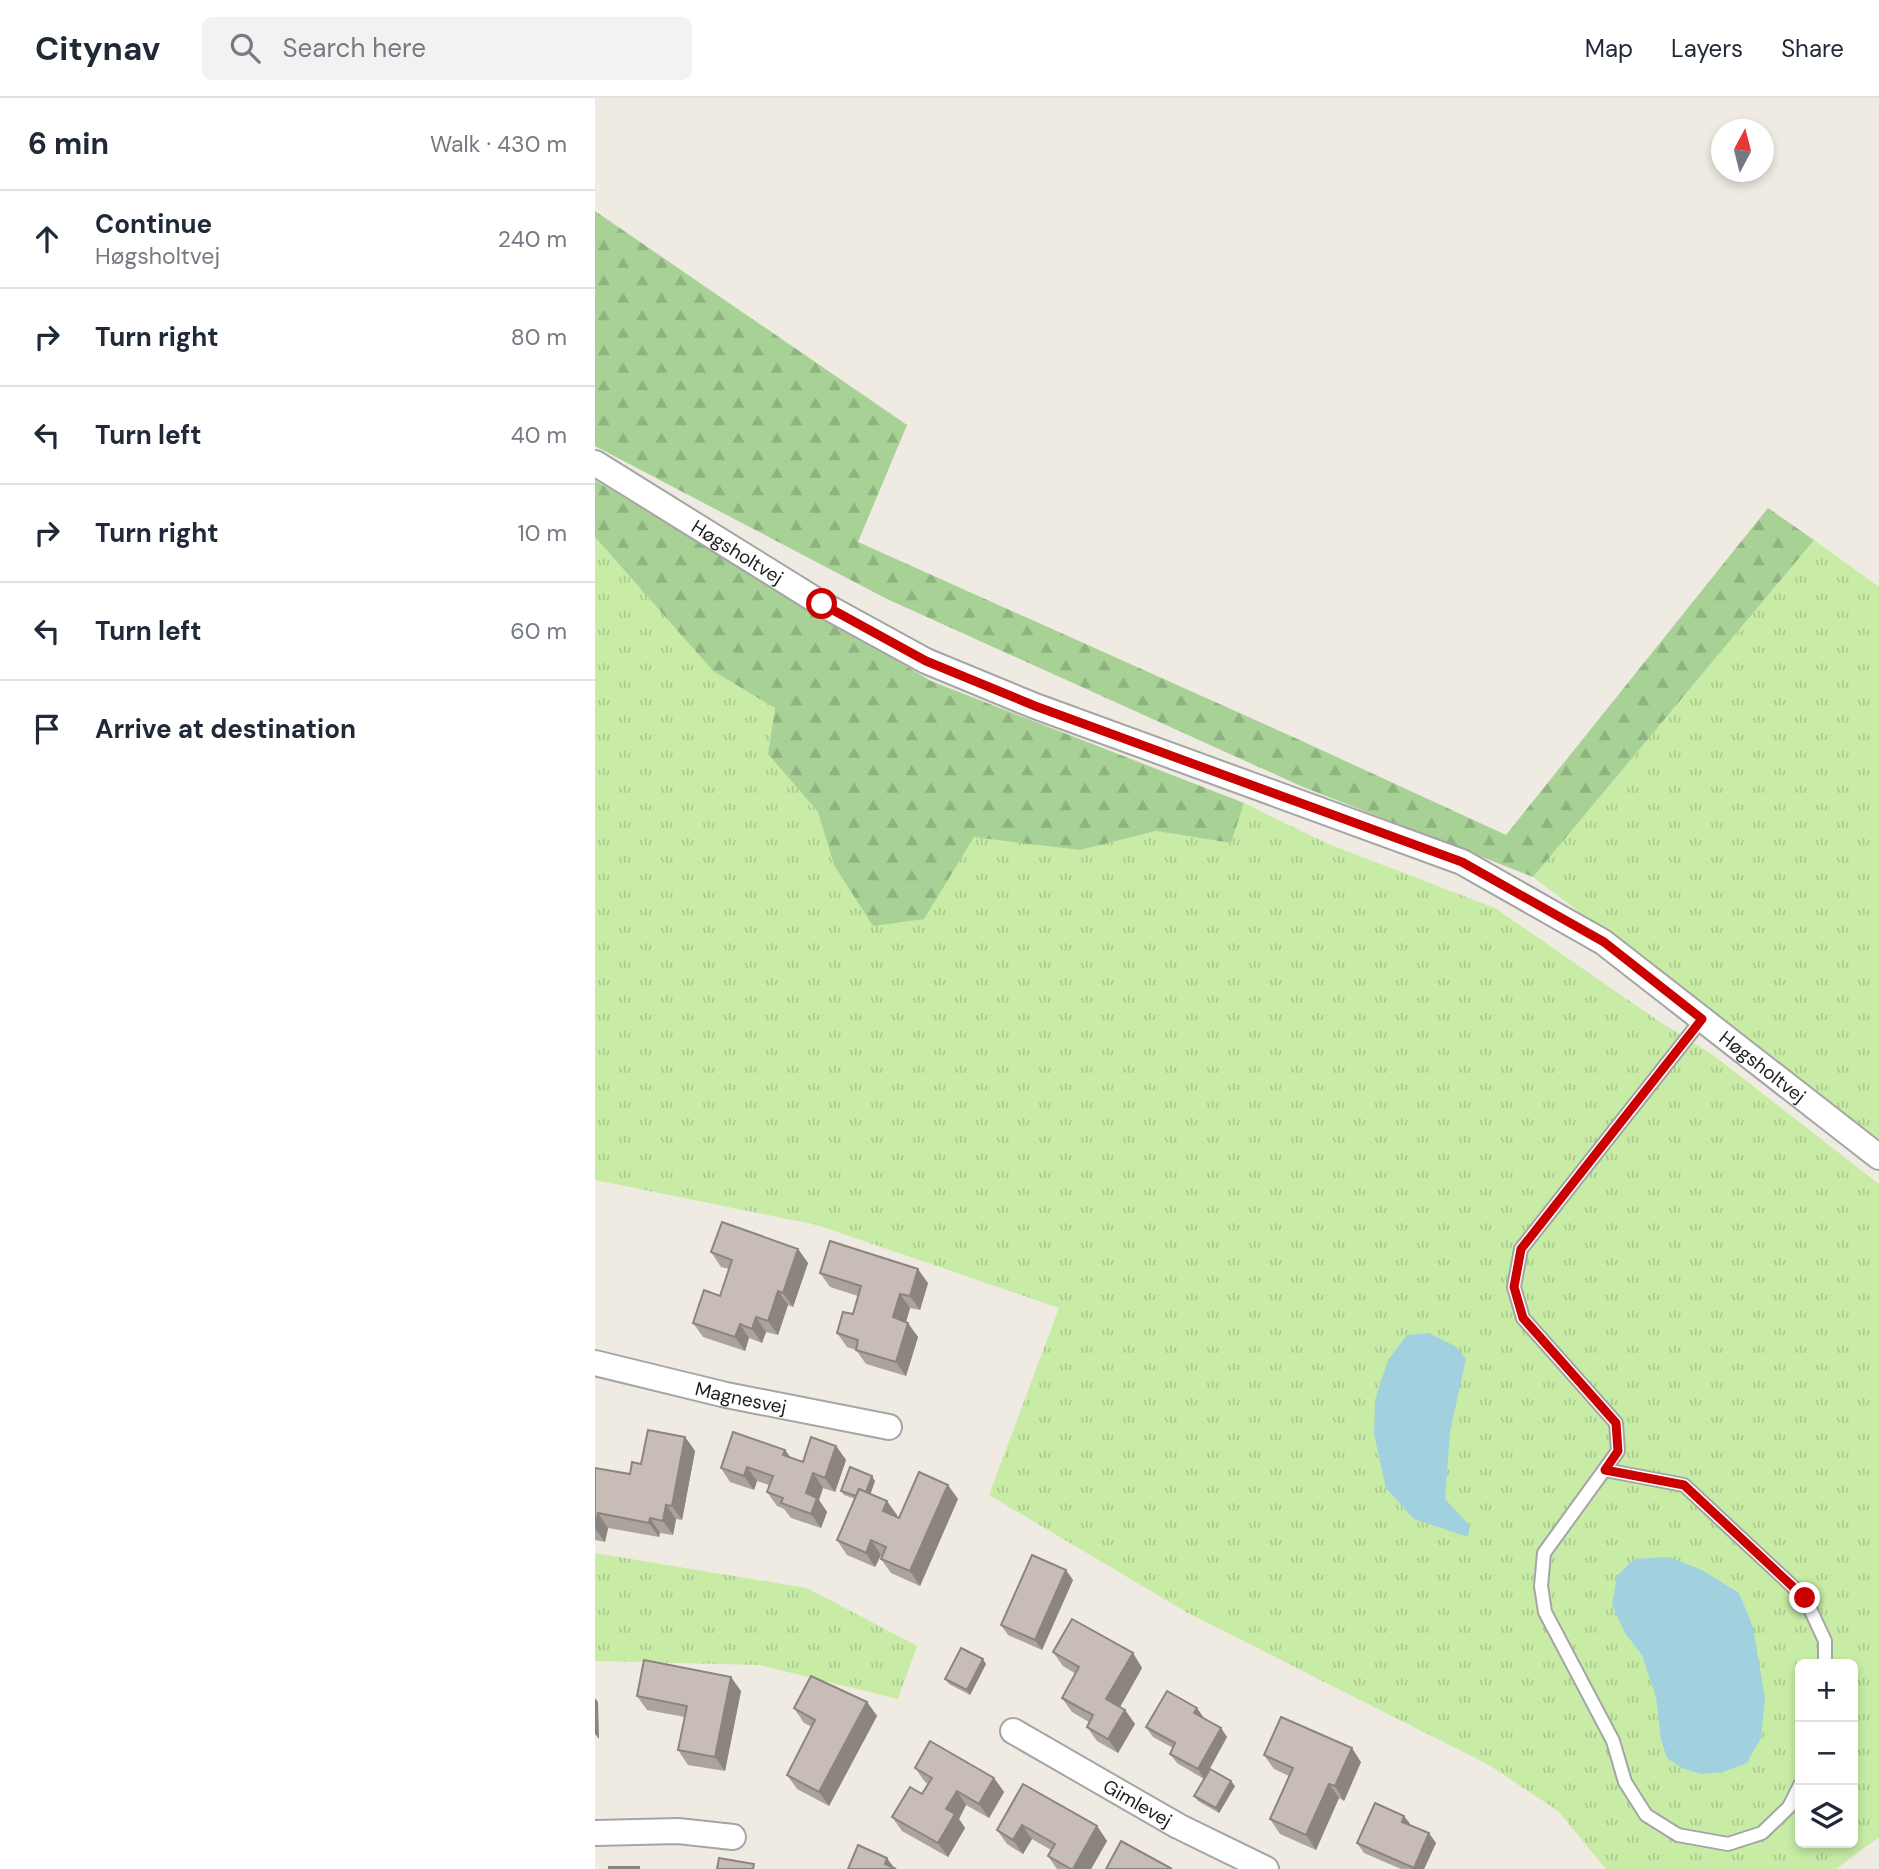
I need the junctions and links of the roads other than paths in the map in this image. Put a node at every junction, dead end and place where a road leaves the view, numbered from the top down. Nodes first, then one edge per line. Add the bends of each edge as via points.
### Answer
1 (595, 463) edge
2 (1702, 1019) junction
3 (1879, 1157) edge
4 (595, 1363) edge
5 (889, 1427) dead end
6 (1605, 1470) junction
7 (1825, 1659) edge
8 (1013, 1731) dead end
9 (1795, 1795) edge
10 (595, 1833) edge
11 (733, 1838) dead end
12 (1266, 1869) edge

1 - 2 street, Høgsholtvej via 822,604 926,661 1035,706 1462,862 1604,942
2 - 3 street, Høgsholtvej
2 - 6 lane via 1521,1249 1514,1287 1523,1318 1616,1423 1618,1451
4 - 5 street, Magnesvej
6 - 7 lane via 1684,1485 1805,1598 1825,1641
6 - 9 lane via 1544,1553 1541,1586 1545,1612 1612,1741 1625,1782 1646,1815 1678,1835 1728,1844 1762,1833
8 - 12 street, Gimlevej via 1178,1826
10 - 11 street via 678,1831

